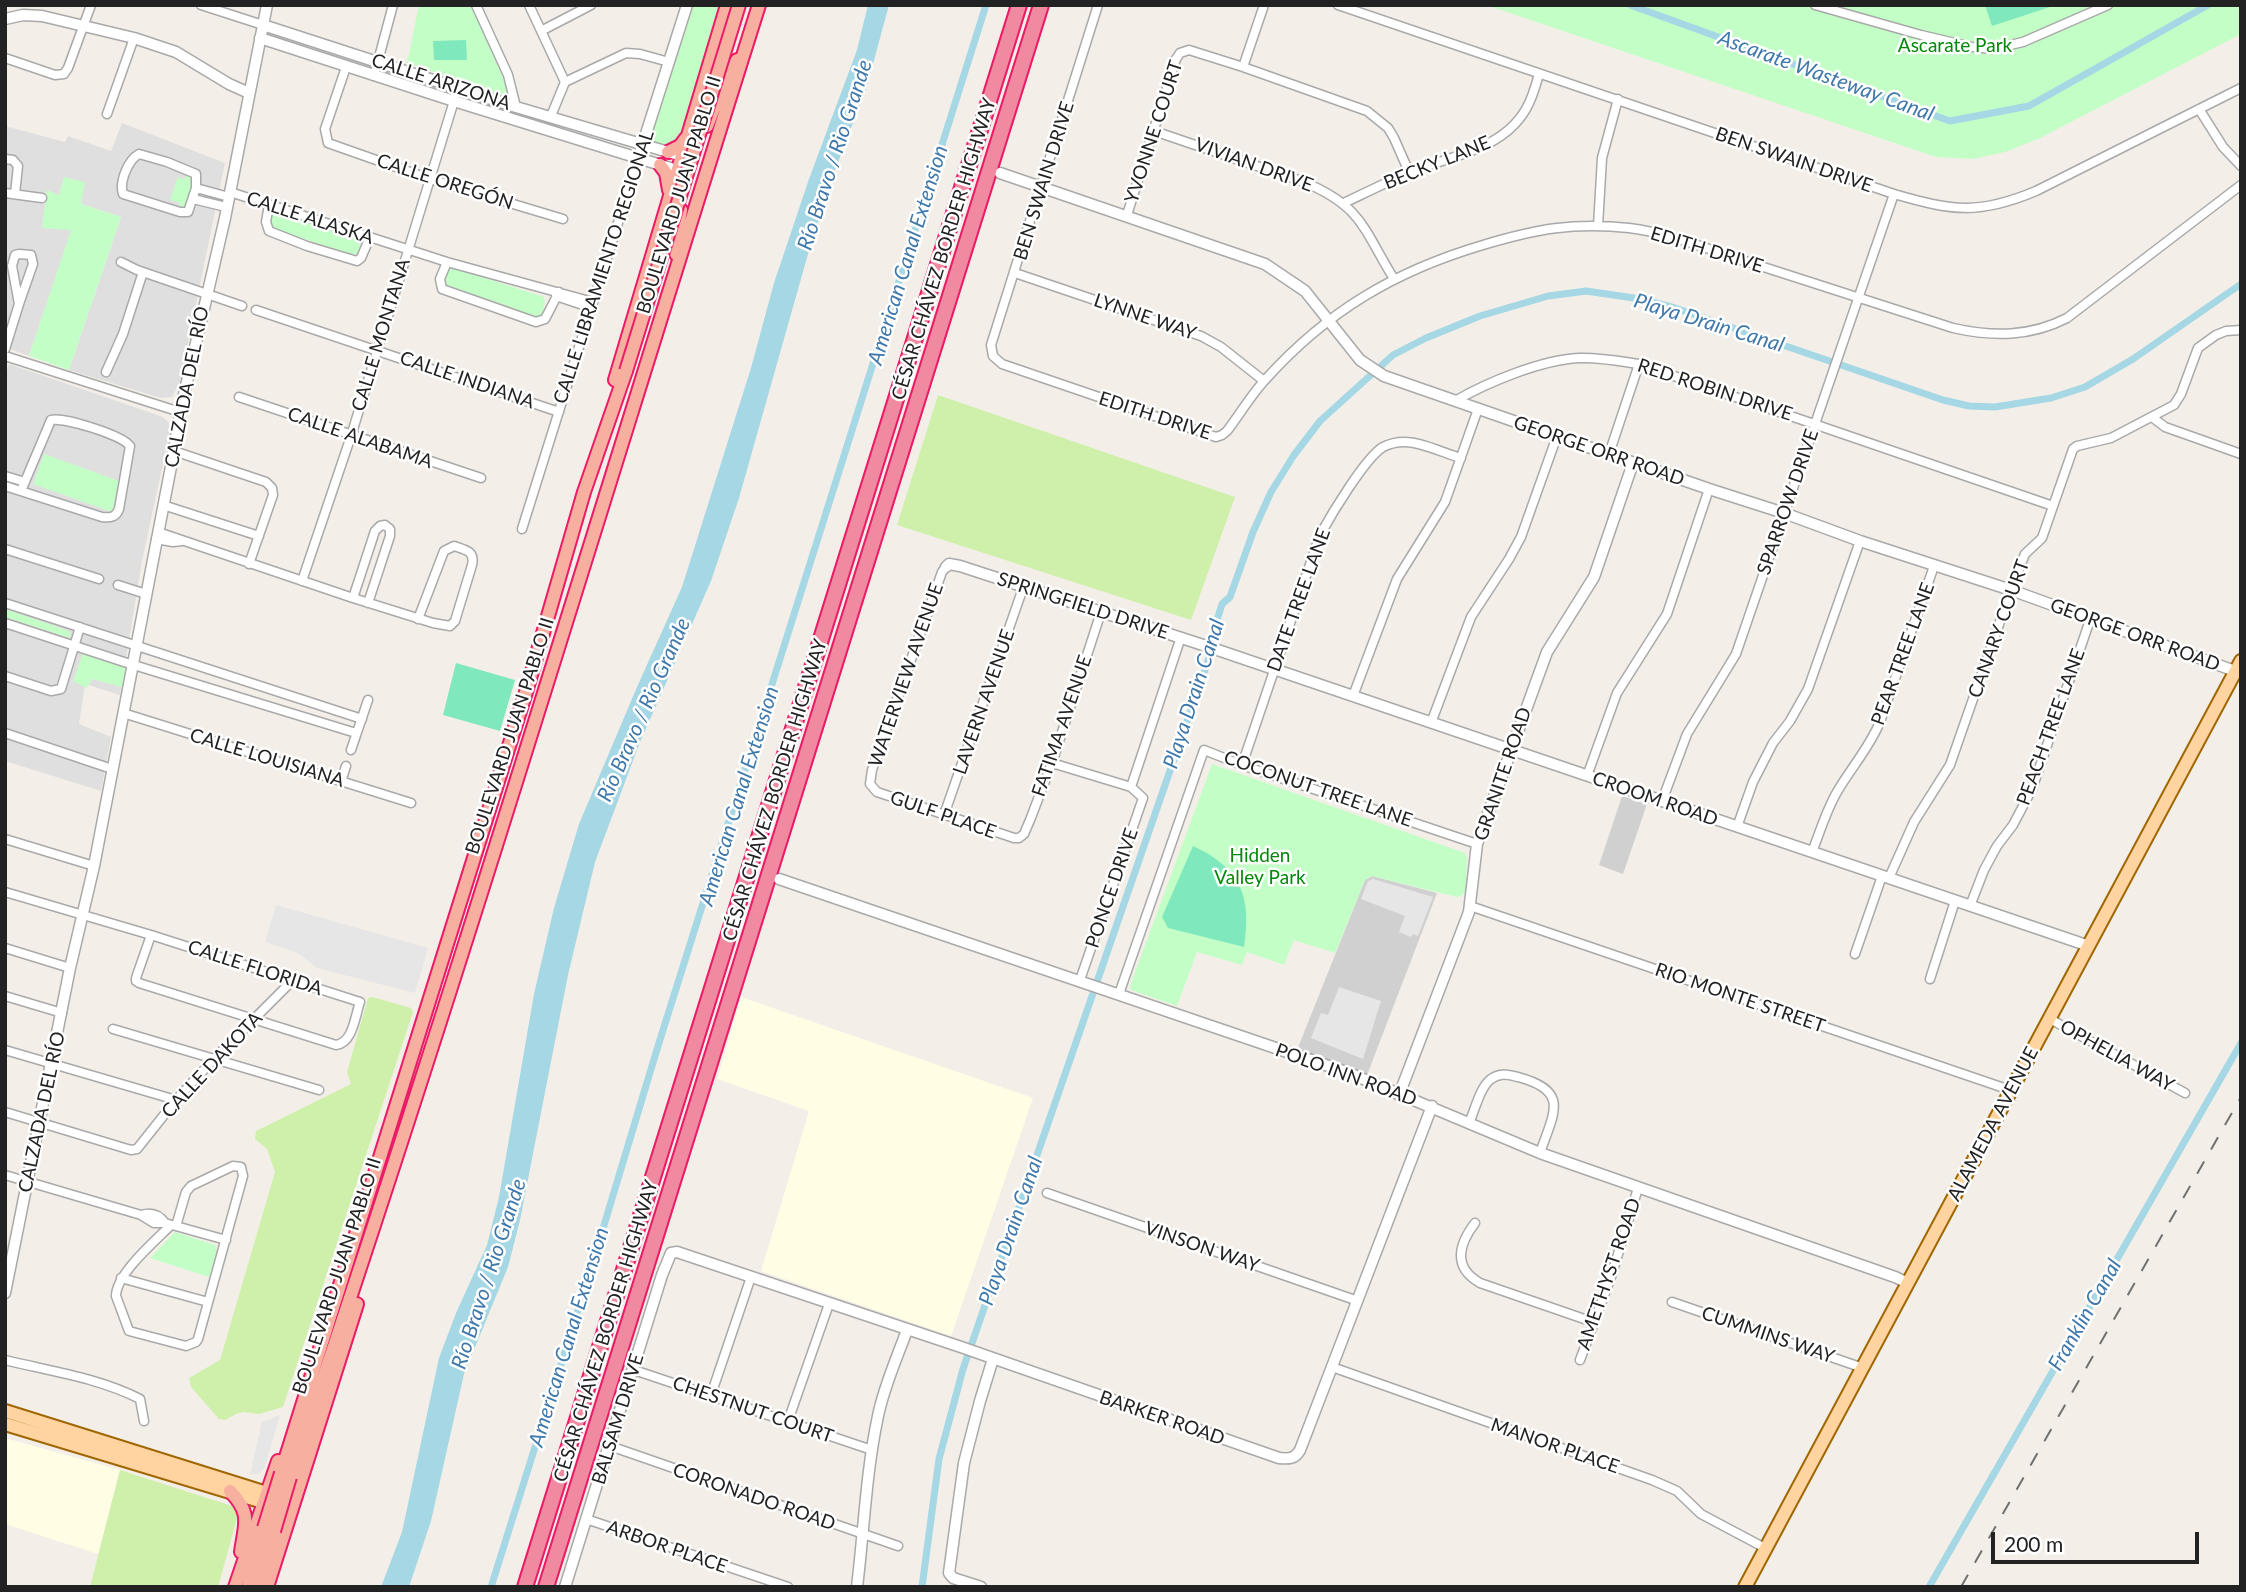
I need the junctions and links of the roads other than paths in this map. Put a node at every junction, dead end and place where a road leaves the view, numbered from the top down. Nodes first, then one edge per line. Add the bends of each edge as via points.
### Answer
1 (91, 5) edge
2 (201, 5) edge
3 (267, 5) edge
4 (393, 5) edge
5 (476, 5) edge
6 (529, 5) edge
7 (687, 5) edge
8 (727, 5) edge
9 (739, 5) edge
10 (759, 5) edge
11 (1020, 5) edge
12 (1041, 5) edge
13 (1098, 5) edge
14 (1264, 5) edge
15 (1338, 5) edge
16 (1815, 5) edge
17 (2108, 5) edge
18 (586, 6) edge
19 (5, 19) edge
20 (263, 25) junction
21 (84, 26) junction
22 (541, 31) junction
23 (134, 38) junction
24 (260, 38) junction
25 (746, 45) junction
26 (5, 58) edge
27 (379, 62) junction
28 (669, 62) junction
29 (346, 67) junction
30 (1243, 67) junction
31 (1539, 74) junction
32 (374, 76) junction
33 (565, 82) junction
34 (458, 88) junction
35 (2241, 88) edge
36 (250, 93) junction
37 (1618, 99) junction
38 (454, 101) junction
39 (516, 107) junction
40 (2199, 109) junction
41 (107, 114) dead end
42 (551, 116) junction
43 (1154, 131) junction
44 (688, 134) junction
45 (643, 146) junction
46 (668, 152) junction
47 (5, 159) edge
48 (638, 159) junction
49 (682, 164) junction
50 (660, 165) junction
51 (2241, 166) edge
52 (1409, 172) junction
53 (1000, 173) dead end
54 (430, 179) junction
55 (2241, 185) edge
56 (1042, 187) junction
57 (196, 188) junction
58 (5, 193) edge
59 (16, 194) junction
60 (1895, 194) junction
61 (42, 198) dead end
62 (193, 199) junction
63 (228, 199) junction
64 (667, 202) junction
65 (1344, 203) junction
66 (269, 205) junction
67 (1127, 215) junction
68 (563, 219) dead end
69 (1598, 226) junction
70 (370, 237) junction
71 (408, 248) junction
72 (121, 261) dead end
73 (447, 262) junction
74 (677, 265) junction
75 (143, 272) junction
76 (1015, 273) junction
77 (1394, 279) junction
78 (206, 293) junction
79 (556, 294) junction
80 (1858, 297) junction
81 (19, 304) junction
82 (592, 305) junction
83 (242, 306) dead end
84 (256, 310) dead end
85 (1330, 321) junction
86 (2241, 330) edge
87 (5, 349) edge
88 (377, 350) junction
89 (5, 356) edge
90 (993, 356) joint
91 (1639, 364) junction
92 (106, 372) dead end
93 (1264, 381) junction
94 (239, 397) dead end
95 (1455, 401) junction
96 (1478, 409) junction
97 (180, 412) junction
98 (559, 412) junction
99 (2152, 417) junction
100 (1816, 423) junction
101 (351, 436) junction
102 (1557, 436) junction
103 (174, 451) junction
104 (1609, 454) junction
105 (2241, 454) edge
106 (1461, 458) junction
107 (1633, 463) junction
108 (5, 476) edge
109 (481, 478) dead end
110 (25, 482) junction
111 (5, 486) edge
112 (1709, 489) junction
113 (21, 491) junction
114 (584, 492) junction
115 (163, 505) junction
116 (2053, 506) junction
117 (1784, 513) junction
118 (523, 529) dead end
119 (157, 536) junction
120 (258, 536) junction
121 (1860, 541) junction
122 (5, 549) edge
123 (249, 564) junction
124 (1934, 566) junction
125 (946, 567) joint
126 (99, 579) dead end
127 (302, 581) junction
128 (118, 585) dead end
129 (1023, 588) junction
130 (2011, 590) junction
131 (146, 594) junction
132 (353, 598) junction
133 (5, 603) edge
134 (368, 603) junction
135 (1101, 612) junction
136 (418, 619) junction
137 (2090, 620) junction
138 (5, 623) edge
139 (80, 627) junction
140 (1181, 637) junction
141 (137, 645) junction
142 (74, 646) junction
143 (1221, 651) joint
144 (133, 665) junction
145 (2238, 666) edge
146 (1273, 670) junction
147 (5, 676) edge
148 (241, 681) junction
149 (1353, 696) junction
150 (237, 697) junction
151 (368, 700) dead end
152 (123, 713) junction
153 (362, 719) junction
154 (1431, 723) junction
155 (5, 733) edge
156 (356, 733) junction
157 (351, 750) dead end
158 (1511, 750) junction
159 (1052, 762) junction
160 (1242, 765) junction
161 (346, 766) dead end
162 (113, 769) junction
163 (1587, 776) junction
164 (341, 782) junction
165 (870, 784) joint
166 (1131, 787) junction
167 (1662, 801) junction
168 (411, 803) dead end
169 (944, 815) junction
170 (1737, 827) junction
171 (1019, 838) joint
172 (5, 839) edge
173 (1478, 844) junction
174 (1812, 852) junction
175 (93, 866) junction
176 (1885, 877) junction
177 (779, 878) dead end
178 (5, 892) edge
179 (1955, 901) junction
180 (1470, 906) junction
181 (1970, 906) junction
182 (82, 915) junction
183 (150, 935) junction
184 (2089, 946) junction
185 (5, 947) edge
186 (1855, 954) dead end
187 (70, 968) junction
188 (294, 979) junction
189 (1930, 979) dead end
190 (1083, 981) junction
191 (1119, 994) junction
192 (5, 996) edge
193 (62, 1013) junction
194 (2050, 1019) junction
195 (253, 1020) junction
196 (113, 1029) dead end
197 (5, 1050) edge
198 (214, 1059) junction
199 (51, 1064) junction
200 (319, 1090) dead end
201 (2010, 1090) junction
202 (2185, 1093) dead end
203 (1399, 1095) junction
204 (176, 1100) junction
205 (1432, 1106) junction
206 (5, 1112) edge
207 (39, 1122) junction
208 (1469, 1123) junction
209 (1540, 1153) junction
210 (5, 1175) edge
211 (28, 1182) junction
212 (1638, 1188) junction
213 (1047, 1193) dead end
214 (1475, 1223) dead end
215 (171, 1225) junction
216 (10, 1236) edge
217 (226, 1240) junction
218 (369, 1242) junction
219 (352, 1248) junction
220 (673, 1252) joint
221 (751, 1277) junction
222 (121, 1278) junction
223 (1908, 1283) junction
224 (5, 1293) edge
225 (1358, 1301) junction
226 (208, 1302) junction
227 (1672, 1302) dead end
228 (829, 1304) junction
229 (1593, 1322) junction
230 (907, 1329) junction
231 (993, 1359) junction
232 (5, 1360) edge
233 (1580, 1360) dead end
234 (1332, 1367) junction
235 (1863, 1368) junction
236 (634, 1370) junction
237 (711, 1395) junction
238 (5, 1411) edge
239 (144, 1421) dead end
240 (788, 1421) junction
241 (5, 1424) edge
242 (610, 1446) junction
243 (872, 1450) junction
244 (287, 1474) junction
245 (230, 1491) junction
246 (265, 1498) junction
247 (292, 1506) junction
248 (586, 1519) junction
249 (269, 1531) junction
250 (864, 1535) junction
251 (898, 1546) dead end
252 (1765, 1548) junction
253 (240, 1569) junction
254 (235, 1587) edge
255 (248, 1587) edge
256 (257, 1587) edge
257 (267, 1587) edge
258 (525, 1587) edge
259 (546, 1587) edge
260 (565, 1587) edge
261 (788, 1587) edge
262 (857, 1587) edge
263 (981, 1587) edge
264 (1745, 1587) edge

1 - 21 street
2 - 20 street, CALLE ARIZONA
3 - 20 street, CALZADA DEL RÍO
4 - 27 street
5 - 39 street via 508,75
6 - 22 street
7 - 28 street, CALLE LIBRAMIENTO REGIONAL
8 - 44 highway
9 - 114 highway, BOULEVARD JUAN PABLO II, bridge
10 - 25 highway, BOULEVARD JUAN PABLO II
11 - 258 highway, CÉSAR CHÁVEZ BORDER HIGHWAY
12 - 259 highway, CÉSAR CHÁVEZ BORDER HIGHWAY
13 - 56 street, BEN SWAIN DRIVE
14 - 30 street
15 - 31 street, BEN SWAIN DRIVE
16 - 17 street via 1921,35 1993,49 2023,42
18 - 22 street
19 - 21 street via 32,15
20 - 24 street, CALZADA DEL RÍO
20 - 27 street, CALLE ARIZONA
21 - 23 street
21 - 26 street via 64,74
22 - 33 street
23 - 36 street via 176,52
23 - 41 street
24 - 29 street, CALLE ARIZONA
24 - 36 street, CALZADA DEL RÍO
25 - 49 highway via 726,77 695,157
25 - 74 highway, BOULEVARD JUAN PABLO II
27 - 32 street
27 - 34 street, CALLE ARIZONA
28 - 33 street via 626,53
28 - 45 street, CALLE LIBRAMIENTO REGIONAL
29 - 32 street, CALLE ARIZONA
29 - 54 street, CALLE OREGÓN via 325,129 328,144
30 - 43 street, YVONNE COURT via 1194,50 1184,51 1176,59
30 - 52 street via 1367,111 1388,128
31 - 37 street, BEN SWAIN DRIVE
31 - 52 street, BECKY LANE via 1526,109 1507,131 1479,148
32 - 38 street, CALLE ARIZONA
33 - 42 street
34 - 38 street, CALLE MONTANA
34 - 39 street, CALLE ARIZONA
35 - 40 street, BEN SWAIN DRIVE
36 - 63 street, CALZADA DEL RÍO
37 - 60 street, BEN SWAIN DRIVE
37 - 69 street via 1602,158
38 - 48 street, CALLE ARIZONA
38 - 54 street, CALLE MONTANA
39 - 42 street, CALLE ARIZONA
40 - 51 street
40 - 60 street, BEN SWAIN DRIVE via 2008,203 1951,208
42 - 45 street, CALLE ARIZONA
43 - 65 street, VIVIAN DRIVE via 1304,182
43 - 67 street, YVONNE COURT
44 - 46 highway via 680,146
44 - 49 highway
45 - 46 street, CALLE ARIZONA
45 - 48 street, CALLE LIBRAMIENTO REGIONAL
46 - 49 street, CALLE ARIZONA
47 - 59 street via 18,166
48 - 50 street, CALLE ARIZONA
48 - 82 street, CALLE LIBRAMIENTO REGIONAL
49 - 50 street, CALLE ARIZONA
49 - 64 highway
49 - 74 highway via 689,178 676,238
50 - 64 highway via 668,178
52 - 65 street, BECKY LANE
53 - 56 street, GEORGE ORR ROAD
54 - 68 street, CALLE OREGÓN
54 - 71 street, CALLE MONTANA
55 - 80 street, EDITH DRIVE via 2084,306 2035,331 1971,332
56 - 67 street, GEORGE ORR ROAD
56 - 76 street, BEN SWAIN DRIVE
57 - 62 street
57 - 62 street via 194,172 139,154 121,185 126,196 180,212 188,212
57 - 63 street, CALLE ALASKA
58 - 59 street
59 - 61 street
60 - 80 street, SPARROW DRIVE
62 - 63 street, CALLE ALASKA
63 - 66 street, CALLE ALASKA
63 - 78 street, CALZADA DEL RÍO
64 - 114 highway
65 - 77 street, VIVIAN DRIVE via 1370,234
66 - 70 street, CALLE ALASKA
66 - 70 street via 269,231 319,250 357,261
67 - 85 street, GEORGE ORR ROAD via 1271,267 1305,291
69 - 77 street, EDITH DRIVE via 1524,233 1459,252
69 - 80 street, EDITH DRIVE via 1654,232
70 - 71 street, CALLE ALASKA
71 - 73 street, CALLE ALASKA
71 - 88 street, CALLE MONTANA
72 - 75 street
73 - 79 street, CALLE ALASKA
73 - 79 street via 440,279 442,289 536,322 545,319
74 - 218 highway, BOULEVARD JUAN PABLO II
75 - 78 street
75 - 92 street
76 - 90 street, BEN SWAIN DRIVE via 992,345
76 - 93 street, LYNNE WAY via 1201,336
77 - 85 street, EDITH DRIVE
78 - 83 street
78 - 97 street, CALZADA DEL RÍO
79 - 82 street, CALLE ALASKA
80 - 100 street, SPARROW DRIVE
81 - 81 street via 33,264 27,254 12,259
81 - 87 street
82 - 98 street, CALLE LIBRAMIENTO REGIONAL
84 - 88 street, CALLE INDIANA
85 - 93 street, EDITH DRIVE
85 - 95 street, GEORGE ORR ROAD via 1368,367
86 - 99 street, CANARY COURT via 2223,332 2198,348 2178,400
88 - 98 street, CALLE INDIANA
88 - 101 street, CALLE MONTANA
89 - 97 street
90 - 93 street, EDITH DRIVE via 1002,364 1216,437 1223,435
91 - 95 street, RED ROBIN DRIVE via 1564,360 1486,385
91 - 100 street, RED ROBIN DRIVE
91 - 104 street
94 - 101 street, CALLE ALABAMA
95 - 96 street, GEORGE ORR ROAD
96 - 102 street, GEORGE ORR ROAD
96 - 106 street
97 - 103 street, CALZADA DEL RÍO
98 - 118 street, CALLE LIBRAMIENTO REGIONAL
99 - 105 street via 2165,427
99 - 116 street, CANARY COURT via 2111,438 2074,447
100 - 116 street, RED ROBIN DRIVE
100 - 117 street, SPARROW DRIVE
101 - 109 street, CALLE ALABAMA
101 - 127 street, CALLE MONTANA
102 - 104 street, GEORGE ORR ROAD
102 - 154 street via 1521,537 1471,617
103 - 115 street, CALZADA DEL RÍO
103 - 120 street via 272,488
104 - 107 street, GEORGE ORR ROAD
106 - 146 street, DATE TREE LANE via 1401,442 1382,448 1372,458 1320,535
106 - 149 street via 1442,510 1397,579
107 - 112 street, GEORGE ORR ROAD
107 - 158 street, GRANITE ROAD via 1594,577 1547,652
108 - 110 street
110 - 113 street
110 - 113 street via 51,420 62,419 120,438 130,446 119,509 111,518
111 - 113 street
112 - 117 street, GEORGE ORR ROAD
112 - 163 street via 1667,614 1618,693
114 - 219 highway, BOULEVARD JUAN PABLO II
115 - 119 street, CALZADA DEL RÍO
115 - 120 street
116 - 130 street, CANARY COURT via 2042,538 2025,554
117 - 121 street, GEORGE ORR ROAD
117 - 167 street, SPARROW DRIVE via 1736,654 1687,734
119 - 123 street via 174,536
119 - 131 street, CALZADA DEL RÍO
120 - 123 street
121 - 124 street, GEORGE ORR ROAD
121 - 170 street via 1808,689 1773,743
122 - 126 street
123 - 127 street
124 - 130 street, GEORGE ORR ROAD
124 - 174 street, PEAR TREE LANE via 1880,722 1835,796
125 - 129 street, SPRINGFIELD DRIVE via 960,566
125 - 165 street, WATERVIEW AVENUE
127 - 132 street
128 - 131 street
129 - 135 street, SPRINGFIELD DRIVE
129 - 169 street, LAVERN AVENUE
130 - 137 street, GEORGE ORR ROAD
130 - 176 street, CANARY COURT via 1951,765
131 - 141 street, CALZADA DEL RÍO
132 - 134 street
132 - 134 street via 376,531 385,525 390,536
133 - 139 street
134 - 136 street
135 - 140 street, SPRINGFIELD DRIVE
135 - 159 street, FATIMA AVENUE
136 - 136 street via 447,626 456,621 471,553 454,547 444,551
137 - 145 street, GEORGE ORR ROAD
137 - 181 street, PEACH TREE LANE via 2032,789 1984,870
138 - 142 street
139 - 141 street
139 - 142 street
140 - 143 street, SPRINGFIELD DRIVE
140 - 166 street
141 - 144 street, CALZADA DEL RÍO
141 - 148 street
142 - 144 street
142 - 147 street via 58,691
143 - 146 street, CROOM ROAD
144 - 150 street
144 - 152 street, CALZADA DEL RÍO
145 - 184 main road, ALAMEDA AVENUE
146 - 149 street, CROOM ROAD
146 - 160 street, DATE TREE LANE
148 - 150 street
148 - 153 street
149 - 154 street, CROOM ROAD
150 - 156 street
151 - 153 street
152 - 162 street, CALZADA DEL RÍO
152 - 164 street, CALLE LOUISIANA
153 - 156 street
154 - 158 street, CROOM ROAD
155 - 162 street
156 - 157 street
158 - 163 street, CROOM ROAD
158 - 173 street, GRANITE ROAD
159 - 166 street
159 - 171 street, FATIMA AVENUE
160 - 173 street, COCONUT TREE LANE
160 - 191 street, COCONUT TREE LANE via 1202,752
161 - 164 street
162 - 175 street, CALZADA DEL RÍO
163 - 167 street, CROOM ROAD
164 - 168 street, CALLE LOUISIANA
165 - 169 street, GULF PLACE via 877,792
166 - 190 street, PONCE DRIVE via 1142,796 1142,802
167 - 170 street, CROOM ROAD
169 - 171 street, GULF PLACE
170 - 174 street, CROOM ROAD
172 - 175 street
173 - 180 street, GRANITE ROAD
174 - 176 street, CROOM ROAD
175 - 182 street, CALZADA DEL RÍO
176 - 179 street, CROOM ROAD
176 - 186 street, CANARY COURT
177 - 190 street, POLO INN ROAD
178 - 182 street, CALLE FLORIDA
179 - 181 street, CROOM ROAD
179 - 189 street
180 - 201 street, RIO MONTE STREET
180 - 203 street, GRANITE ROAD
181 - 184 street, CROOM ROAD
182 - 183 street, CALLE FLORIDA
182 - 187 street, CALZADA DEL RÍO
183 - 188 street, CALLE FLORIDA
183 - 195 street via 136,978 139,984
184 - 194 main road, ALAMEDA AVENUE
185 - 187 street
187 - 193 street, CALZADA DEL RÍO
188 - 195 street, CALLE DAKOTA
188 - 195 street, CALLE FLORIDA via 360,1002 348,1040 337,1045
190 - 191 street, POLO INN ROAD
191 - 203 street, POLO INN ROAD via 1349,1073
192 - 193 street, CALZADA DEL RÍO
193 - 199 street, CALZADA DEL RÍO
194 - 201 main road, ALAMEDA AVENUE
194 - 202 street, OPHELIA WAY
195 - 198 street, CALLE DAKOTA
196 - 198 street
197 - 199 street
198 - 200 street
198 - 204 street, CALLE DAKOTA
199 - 204 street
199 - 207 street, CALZADA DEL RÍO
201 - 223 main road, ALAMEDA AVENUE
203 - 205 street, POLO INN ROAD
204 - 207 street, CALLE DAKOTA via 140,1147 131,1150
205 - 208 street, POLO INN ROAD
205 - 225 street, BARKER ROAD
206 - 207 street
207 - 211 street, CALZADA DEL RÍO
208 - 209 street, POLO INN ROAD
208 - 209 street via 1491,1079 1506,1074 1537,1083 1548,1090 1554,1104
209 - 212 street, POLO INN ROAD
210 - 211 street
211 - 215 street via 141,1215 159,1216
211 - 216 street, CALZADA DEL RÍO
212 - 223 street, POLO INN ROAD
212 - 229 street, AMETHYST ROAD
213 - 225 street, VINSON WAY
214 - 229 street via 1460,1250 1470,1277
215 - 217 street
215 - 217 street via 191,1186 239,1166 243,1177
215 - 222 street
216 - 224 street, CALZADA DEL RÍO
217 - 226 street
218 - 244 highway, BOULEVARD JUAN PABLO II
218 - 244 highway via 362,1287
219 - 244 highway, BOULEVARD JUAN PABLO II
219 - 244 highway via 322,1319
220 - 221 street, BARKER ROAD
220 - 236 street, BALSAM DRIVE via 664,1267
221 - 228 street, BARKER ROAD
221 - 237 street
222 - 226 street
222 - 226 street via 116,1296 130,1332 188,1346 198,1339
223 - 235 main road, ALAMEDA AVENUE
225 - 234 street, BARKER ROAD
227 - 235 street, CUMMINS WAY
228 - 230 street, BARKER ROAD
228 - 240 street
229 - 233 street, AMETHYST ROAD
230 - 231 street, BARKER ROAD
230 - 243 street via 883,1398
231 - 234 street, BARKER ROAD via 1288,1459 1298,1455
231 - 263 street via 964,1463 949,1573
232 - 239 street via 131,1394 140,1399
234 - 252 street, MANOR PLACE via 1652,1480 1676,1491 1701,1514
235 - 252 main road, ALAMEDA AVENUE
236 - 237 street, CHESTNUT COURT
236 - 242 street, BALSAM DRIVE
237 - 240 street, CHESTNUT COURT
238 - 246 main road
240 - 243 street, CHESTNUT COURT
241 - 245 main road
242 - 248 street, BALSAM DRIVE
242 - 250 street, CORONADO ROAD
243 - 250 street
244 - 246 highway
244 - 247 highway
244 - 249 highway, bridge
245 - 246 main road
245 - 253 highway via 246,1514
246 - 247 main road
246 - 249 highway
247 - 249 highway
248 - 260 street, BALSAM DRIVE
248 - 261 street, ARBOR PLACE
249 - 253 highway
249 - 255 highway
249 - 256 highway
249 - 257 highway
250 - 251 street, CORONADO ROAD
250 - 262 street
252 - 264 main road, ALAMEDA AVENUE
253 - 254 highway

